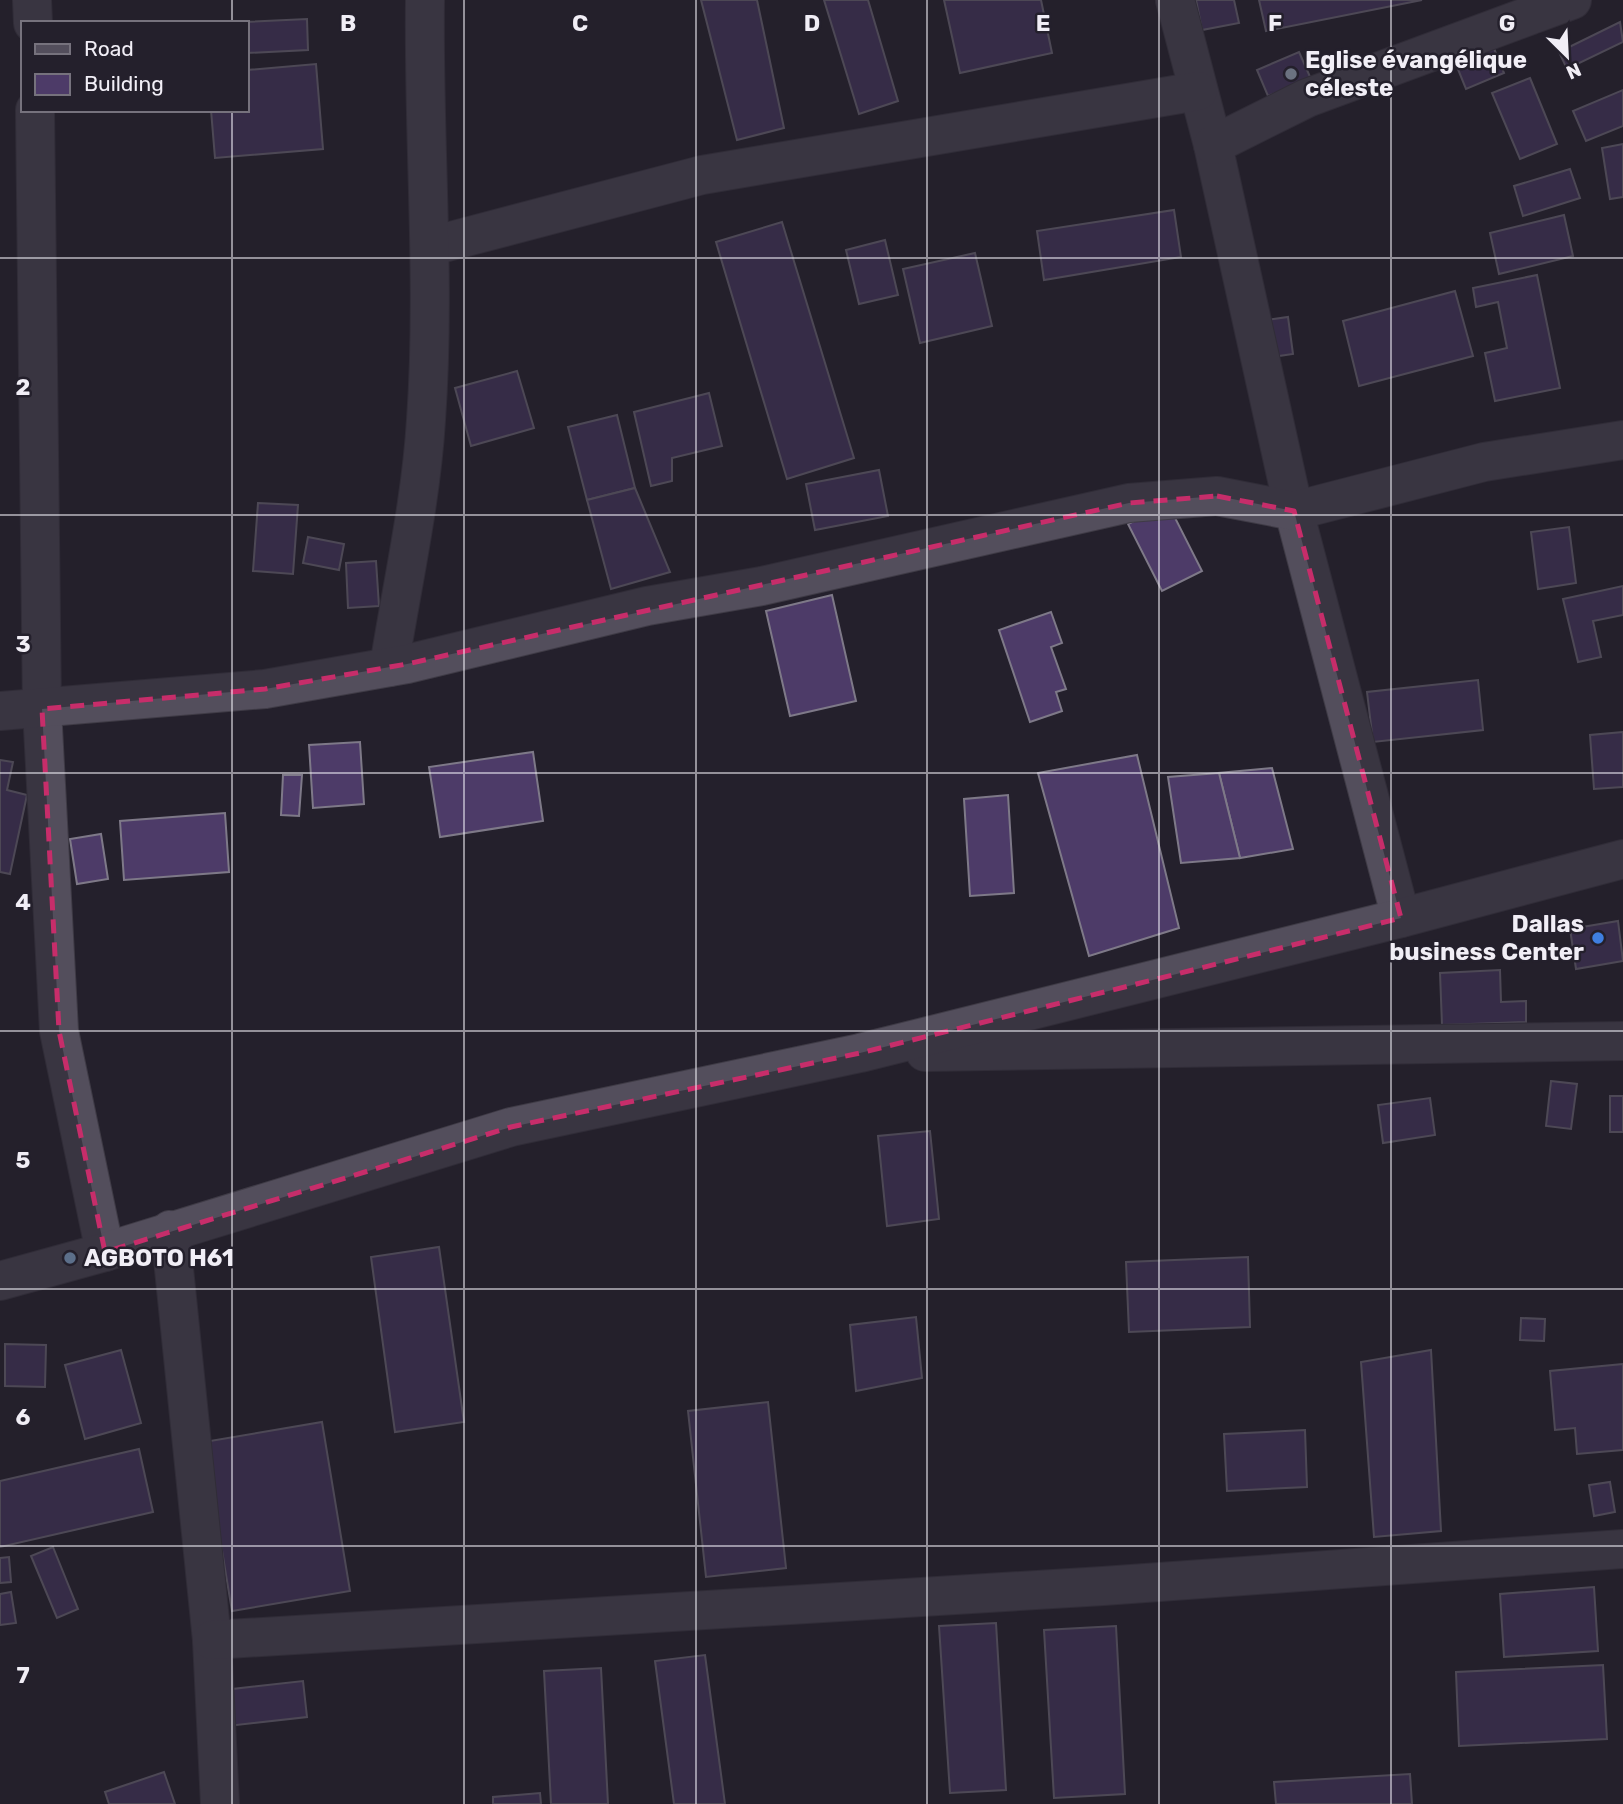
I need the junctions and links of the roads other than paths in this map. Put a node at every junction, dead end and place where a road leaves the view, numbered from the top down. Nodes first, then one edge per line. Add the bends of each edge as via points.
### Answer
1 (32, 0) edge
2 (425, 0) edge
3 (1175, 0) edge
4 (1572, 0) edge
5 (33, 21) edge
6 (1198, 91) junction
7 (35, 112) edge
8 (1213, 145) junction
9 (432, 246) junction
10 (1623, 440) edge
11 (1294, 511) junction
12 (389, 667) junction
13 (43, 709) junction
14 (0, 711) edge
15 (1623, 859) edge
16 (1401, 918) junction
17 (1623, 1041) edge
18 (860, 1053) junction
19 (170, 1230) junction
20 (105, 1252) junction
21 (0, 1281) edge
22 (1623, 1549) edge
23 (212, 1640) junction
24 (220, 1804) edge

1 - 5 street
2 - 9 street
3 - 6 street
4 - 8 street via 1307,98
6 - 8 street
6 - 9 street via 702,175
7 - 13 street
8 - 11 street
9 - 12 street via 426,421
10 - 11 street via 1484,462
11 - 12 street via 1217,496 1129,503 762,586 647,606
11 - 16 street
12 - 13 street via 265,688
13 - 14 street
13 - 20 street via 59,1031
15 - 16 street
16 - 18 street
17 - 18 street
18 - 19 street via 511,1127
19 - 20 street
19 - 23 street
20 - 21 street
22 - 23 street
23 - 24 street

